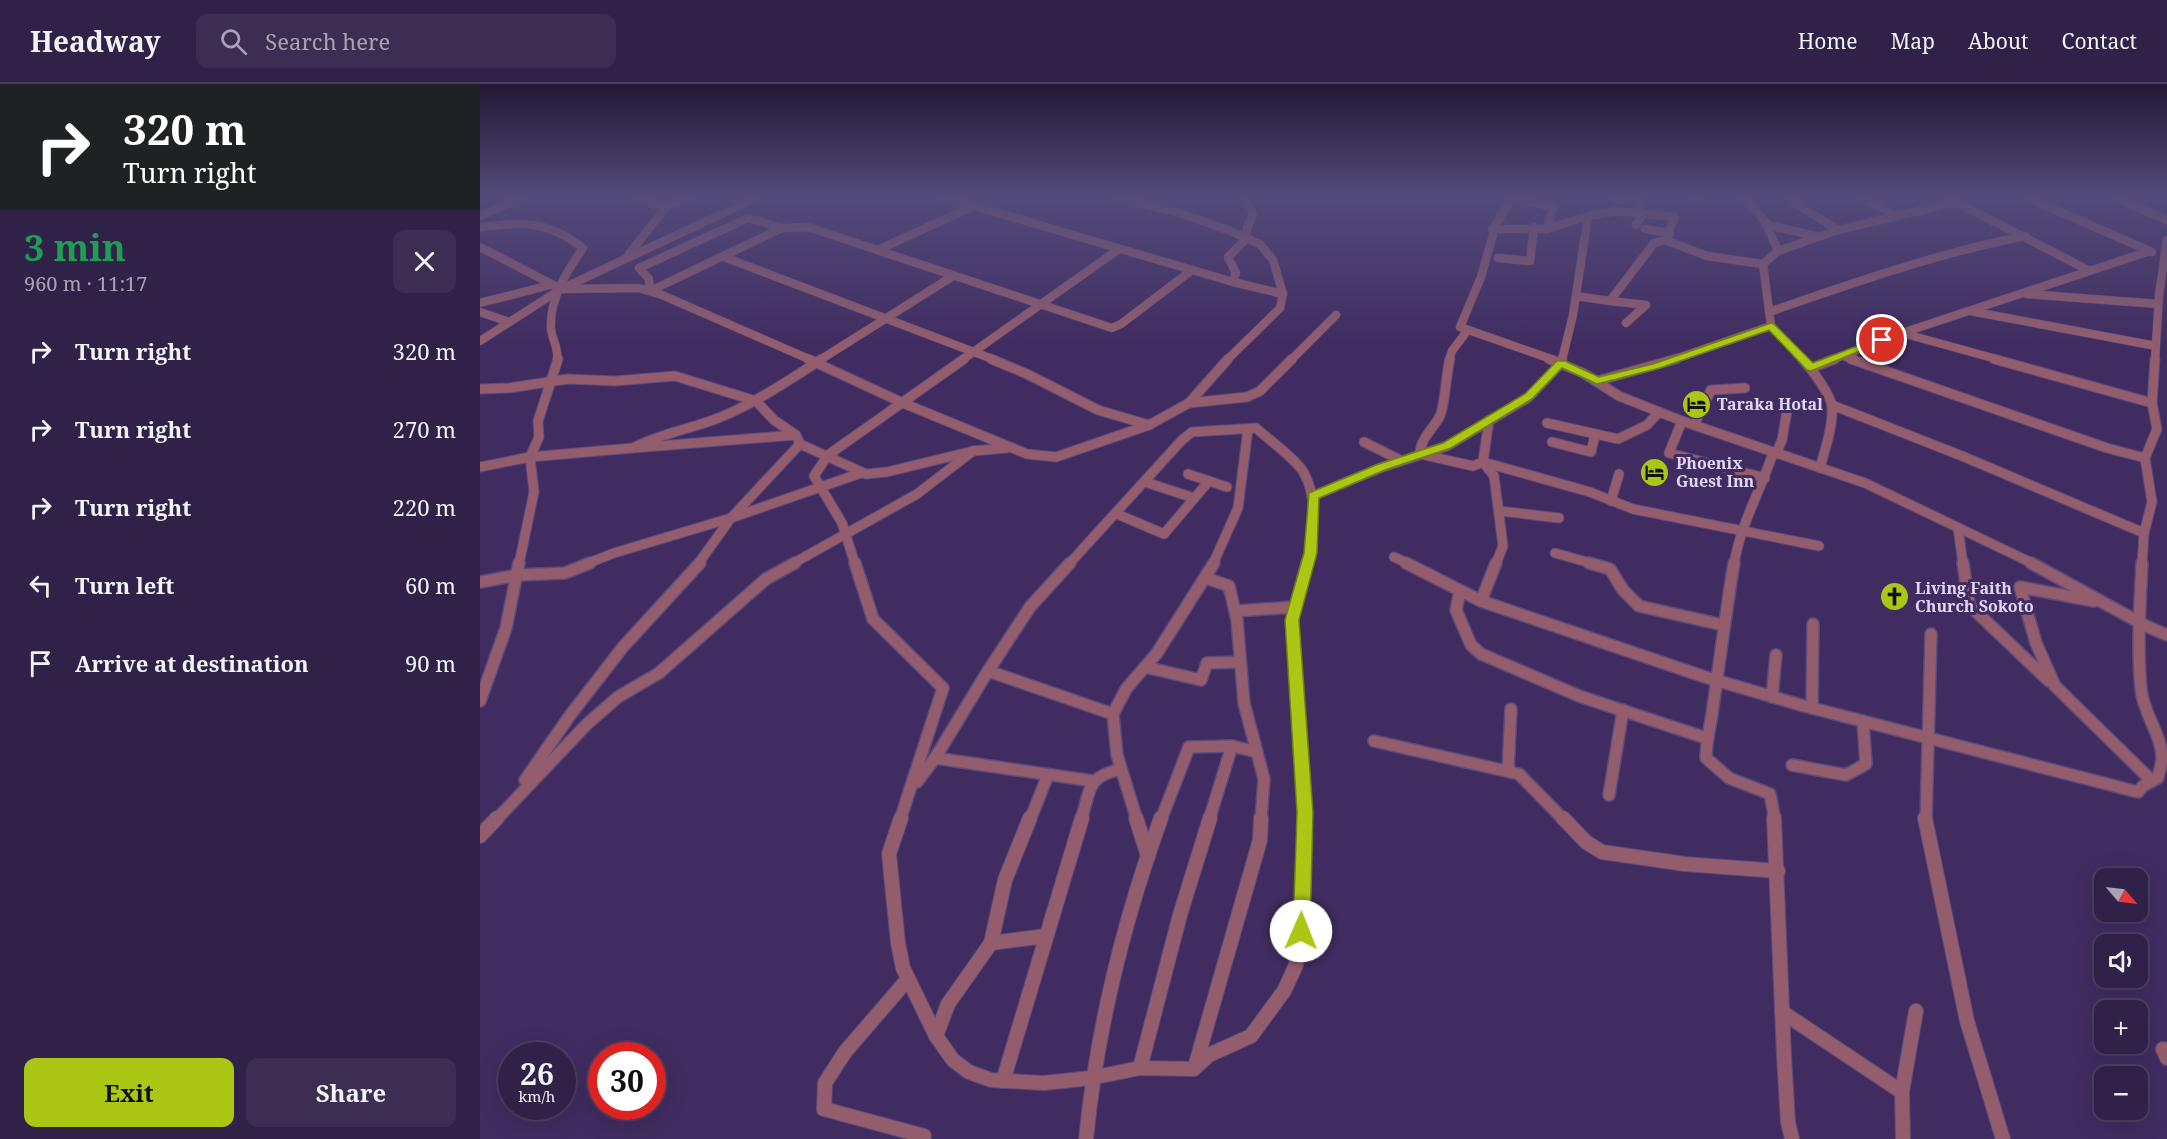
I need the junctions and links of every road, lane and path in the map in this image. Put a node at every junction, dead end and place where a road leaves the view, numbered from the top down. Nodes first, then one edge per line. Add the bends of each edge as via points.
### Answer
1 (581, 246) edge
2 (636, 246) edge
3 (651, 246) edge
4 (686, 246) edge
5 (746, 246) edge
6 (867, 246) edge
7 (886, 246) edge
8 (1110, 246) edge
9 (1238, 246) edge
10 (1260, 246) edge
11 (1489, 246) edge
12 (1532, 246) edge
13 (1583, 246) edge
14 (1652, 246) edge
15 (1681, 246) edge
16 (1776, 246) edge
17 (1789, 246) edge
18 (1982, 246) edge
19 (2044, 246) edge
20 (2139, 246) edge
21 (2166, 246) edge
22 (480, 247) edge
23 (1119, 249) junction
24 (878, 250) junction
25 (1778, 250) junction
26 (2150, 251) junction
27 (628, 256) junction
28 (724, 257) junction
29 (1498, 258) dead end
30 (2164, 258) junction
31 (1762, 264) junction
32 (1192, 270) junction
33 (2090, 271) junction
34 (953, 276) junction
35 (1233, 282) junction
36 (550, 285) junction
37 (561, 289) junction
38 (650, 291) junction
39 (2023, 293) junction
40 (1283, 294) junction
41 (1575, 296) junction
42 (1610, 301) junction
43 (480, 303) edge
44 (2158, 304) junction
45 (1040, 305) junction
46 (1968, 310) junction
47 (480, 312) edge
48 (1769, 312) junction
49 (1336, 315) dead end
50 (886, 319) junction
51 (509, 322) junction
52 (1626, 323) dead end
53 (1771, 326) junction
54 (1467, 331) junction
55 (1902, 333) junction
56 (480, 341) edge
57 (2156, 346) junction
58 (975, 352) junction
59 (1843, 356) junction
60 (818, 363) junction
61 (1561, 363) junction
62 (1811, 368) junction
63 (551, 381) junction
64 (1597, 381) junction
65 (1745, 388) dead end
66 (480, 389) edge
67 (756, 401) junction
68 (903, 403) junction
69 (1189, 403) junction
70 (2152, 403) junction
71 (1832, 405) junction
72 (1787, 411) dead end
73 (1659, 412) junction
74 (1489, 420) junction
75 (1682, 421) junction
76 (1547, 423) dead end
77 (1149, 425) junction
78 (1694, 425) junction
79 (1248, 429) junction
80 (1595, 435) junction
81 (798, 440) junction
82 (1364, 442) dead end
83 (1552, 442) dead end
84 (633, 448) junction
85 (1010, 448) junction
86 (974, 451) junction
87 (1420, 454) junction
88 (1775, 454) junction
89 (828, 455) junction
90 (531, 457) junction
91 (2145, 458) junction
92 (1400, 460) junction
93 (1483, 462) junction
94 (480, 467) edge
95 (1820, 468) junction
96 (861, 473) junction
97 (1188, 474) dead end
98 (1619, 474) dead end
99 (1765, 478) junction
100 (1145, 482) junction
101 (1209, 482) junction
102 (1227, 487) dead end
103 (819, 488) junction
104 (1313, 496) junction
105 (1194, 498) junction
106 (1611, 501) junction
107 (1500, 511) junction
108 (1116, 514) junction
109 (731, 518) junction
110 (1559, 519) dead end
111 (1958, 528) junction
112 (1741, 529) junction
113 (845, 532) junction
114 (2144, 533) junction
115 (1819, 546) dead end
116 (1555, 553) dead end
117 (1394, 557) dead end
118 (518, 575) junction
119 (1206, 578) junction
120 (480, 582) edge
121 (1460, 591) junction
122 (1481, 601) junction
123 (2106, 604) junction
124 (1294, 607) junction
125 (1236, 611) junction
126 (2139, 622) junction
127 (1813, 624) dead end
128 (1724, 625) junction
129 (1931, 634) dead end
130 (2167, 634) edge
131 (1776, 655) dead end
132 (1240, 662) junction
133 (1145, 667) junction
134 (988, 671) junction
135 (1716, 680) junction
136 (2055, 686) junction
137 (1772, 696) junction
138 (480, 701) edge
139 (1812, 708) junction
140 (1511, 709) dead end
141 (1623, 710) junction
142 (1113, 714) junction
143 (1863, 721) junction
144 (1706, 738) junction
145 (1928, 739) junction
146 (1374, 741) dead end
147 (1232, 746) junction
148 (1257, 752) junction
149 (935, 758) junction
150 (1792, 765) dead end
151 (1121, 769) junction
152 (1508, 771) junction
153 (1048, 775) junction
154 (2152, 781) junction
155 (1093, 782) junction
156 (911, 790) junction
157 (1609, 795) dead end
158 (507, 806) junction
159 (480, 836) edge
160 (1148, 857) junction
161 (1778, 871) junction
162 (1046, 936) junction
163 (991, 943) junction
164 (908, 979) junction
165 (1916, 1011) dead end
166 (1782, 1012) junction
167 (936, 1036) junction
168 (1140, 1068) junction
169 (1194, 1069) junction
170 (1091, 1078) junction
171 (1004, 1081) junction
172 (1902, 1092) junction
173 (924, 1136) dead end
174 (1086, 1139) edge
175 (1792, 1139) edge
176 (1903, 1139) edge
177 (2003, 1139) edge

1 - 37 street via 563,276
2 - 27 street
3 - 27 street
4 - 38 street via 639,268 649,279
5 - 28 street
6 - 24 street
7 - 24 street
8 - 23 street
9 - 35 street via 1227,257 1236,273
10 - 40 street via 1273,260
11 - 54 street via 1484,270 1460,327
12 - 29 street via 1530,261
13 - 41 street
14 - 42 street
15 - 31 street via 1707,256
16 - 25 street
17 - 25 street
18 - 48 street
19 - 33 street
20 - 26 street
21 - 30 street
22 - 36 street
23 - 32 street
23 - 45 street
24 - 34 street
25 - 31 street
26 - 30 street
26 - 33 street
27 - 37 street
28 - 38 street
28 - 50 street
30 - 44 street
31 - 48 street
32 - 35 street
32 - 45 street via 1112,328
33 - 39 street
34 - 45 street
34 - 50 street
35 - 40 street
36 - 37 street
36 - 43 street
37 - 38 street
37 - 51 street
37 - 63 street via 552,315 551,331 558,358
38 - 60 street
39 - 44 street
39 - 46 street
40 - 69 street via 1280,309 1243,342
41 - 42 street
41 - 61 street
42 - 52 street via 1646,305
44 - 57 street
45 - 58 street
46 - 55 street
46 - 57 street
47 - 51 street
48 - 53 street
49 - 69 street via 1260,391 1247,397
50 - 58 street
50 - 60 street
51 - 56 street
53 - 62 street
53 - 64 street via 1667,363
54 - 61 street
54 - 87 street via 1452,351 1441,414 1419,446
55 - 59 street
55 - 70 street
57 - 70 street
58 - 68 street
58 - 77 street via 1098,410
59 - 62 street
59 - 91 street
60 - 67 street
60 - 68 street
61 - 64 street
61 - 74 street via 1528,397
62 - 71 street
63 - 66 street
63 - 67 street via 675,376
63 - 90 street via 538,421 540,436
64 - 73 street via 1619,396
65 - 78 street via 1711,390
67 - 81 street
67 - 84 street
68 - 85 street
68 - 89 street
69 - 77 street
70 - 91 street via 2157,429
71 - 95 street
71 - 114 street
72 - 88 street
73 - 75 street
73 - 80 street via 1647,425 1618,439
74 - 87 street via 1447,446
74 - 93 street
75 - 78 street
75 - 99 street via 1669,453
76 - 80 street
77 - 85 street via 1056,457 1037,457
78 - 88 street
79 - 100 street via 1192,432
79 - 104 street via 1256,428 1303,471
79 - 119 street via 1238,508
80 - 83 street via 1592,452
81 - 84 street
81 - 89 street
81 - 109 street
82 - 92 street
84 - 90 street
85 - 86 street
86 - 96 street via 887,472
86 - 113 street via 917,494
87 - 92 street
87 - 93 street via 1473,466
88 - 95 street
88 - 99 street
89 - 96 street
89 - 103 street via 814,476
90 - 94 street
90 - 118 street via 534,492
91 - 114 street via 2152,502
92 - 104 street
93 - 106 street
93 - 107 street via 1494,476
95 - 111 street via 1865,483
96 - 103 street
97 - 101 street
98 - 106 street
99 - 112 street
100 - 105 street
100 - 108 street
101 - 102 street
101 - 105 street
103 - 109 street
103 - 113 street
104 - 124 street via 1310,553
105 - 108 street via 1164,534
106 - 112 street via 1633,509
107 - 110 street
107 - 122 street via 1503,546
108 - 134 street via 1030,607
109 - 118 street via 614,553 565,573
109 - 158 street via 693,572 623,647
111 - 123 street
111 - 136 street via 1969,605
112 - 115 street
112 - 128 street
113 - 156 street via 873,620 943,688
113 - 158 street via 766,579 659,673 618,697
114 - 126 street
116 - 128 street via 1610,569 1639,606
117 - 121 street
118 - 120 street
118 - 138 street via 506,628
119 - 125 street via 1229,586
119 - 133 street
121 - 122 street
121 - 141 street via 1456,610 1471,645 1481,654 1579,696
122 - 135 street
123 - 126 street
123 - 136 street via 2020,587 2036,643
124 - 125 street
124 - 169 street via 1305,813 1296,965 1284,991 1251,1036 1209,1054
125 - 132 street
126 - 130 street
126 - 154 street via 2141,689 2162,758 2158,778
127 - 139 street
128 - 135 street
129 - 145 street
131 - 137 street
132 - 133 street via 1207,663 1201,680
132 - 148 street
133 - 142 street
134 - 142 street
134 - 149 street
135 - 137 street
135 - 144 street
136 - 154 street
137 - 139 street
139 - 143 street
140 - 152 street
141 - 144 street
141 - 157 street
142 - 151 street
143 - 145 street
143 - 150 street via 1866,764 1846,775
144 - 161 street via 1706,758 1713,765 1729,778 1770,794
145 - 154 street via 2138,792
145 - 177 street via 1925,816 1967,1021
146 - 152 street
147 - 148 street
147 - 160 street via 1189,747
147 - 168 street via 1180,915
148 - 169 street via 1264,779 1260,840
149 - 153 street
149 - 156 street
151 - 155 street via 1103,773
151 - 160 street
152 - 161 street via 1528,780 1586,842 1602,852 1685,864
153 - 155 street
153 - 163 street via 1005,880
155 - 162 street
156 - 164 street via 889,855 898,944
158 - 159 street
160 - 170 street via 1113,972
161 - 166 street
162 - 163 street
162 - 171 street
163 - 167 street via 948,1004
164 - 167 street
164 - 173 street via 845,1052 825,1083 824,1109
165 - 172 street
166 - 172 street
166 - 175 street
167 - 171 street via 953,1060 969,1072
168 - 169 street
168 - 170 street
170 - 171 street via 1044,1083
170 - 174 street
172 - 176 street

